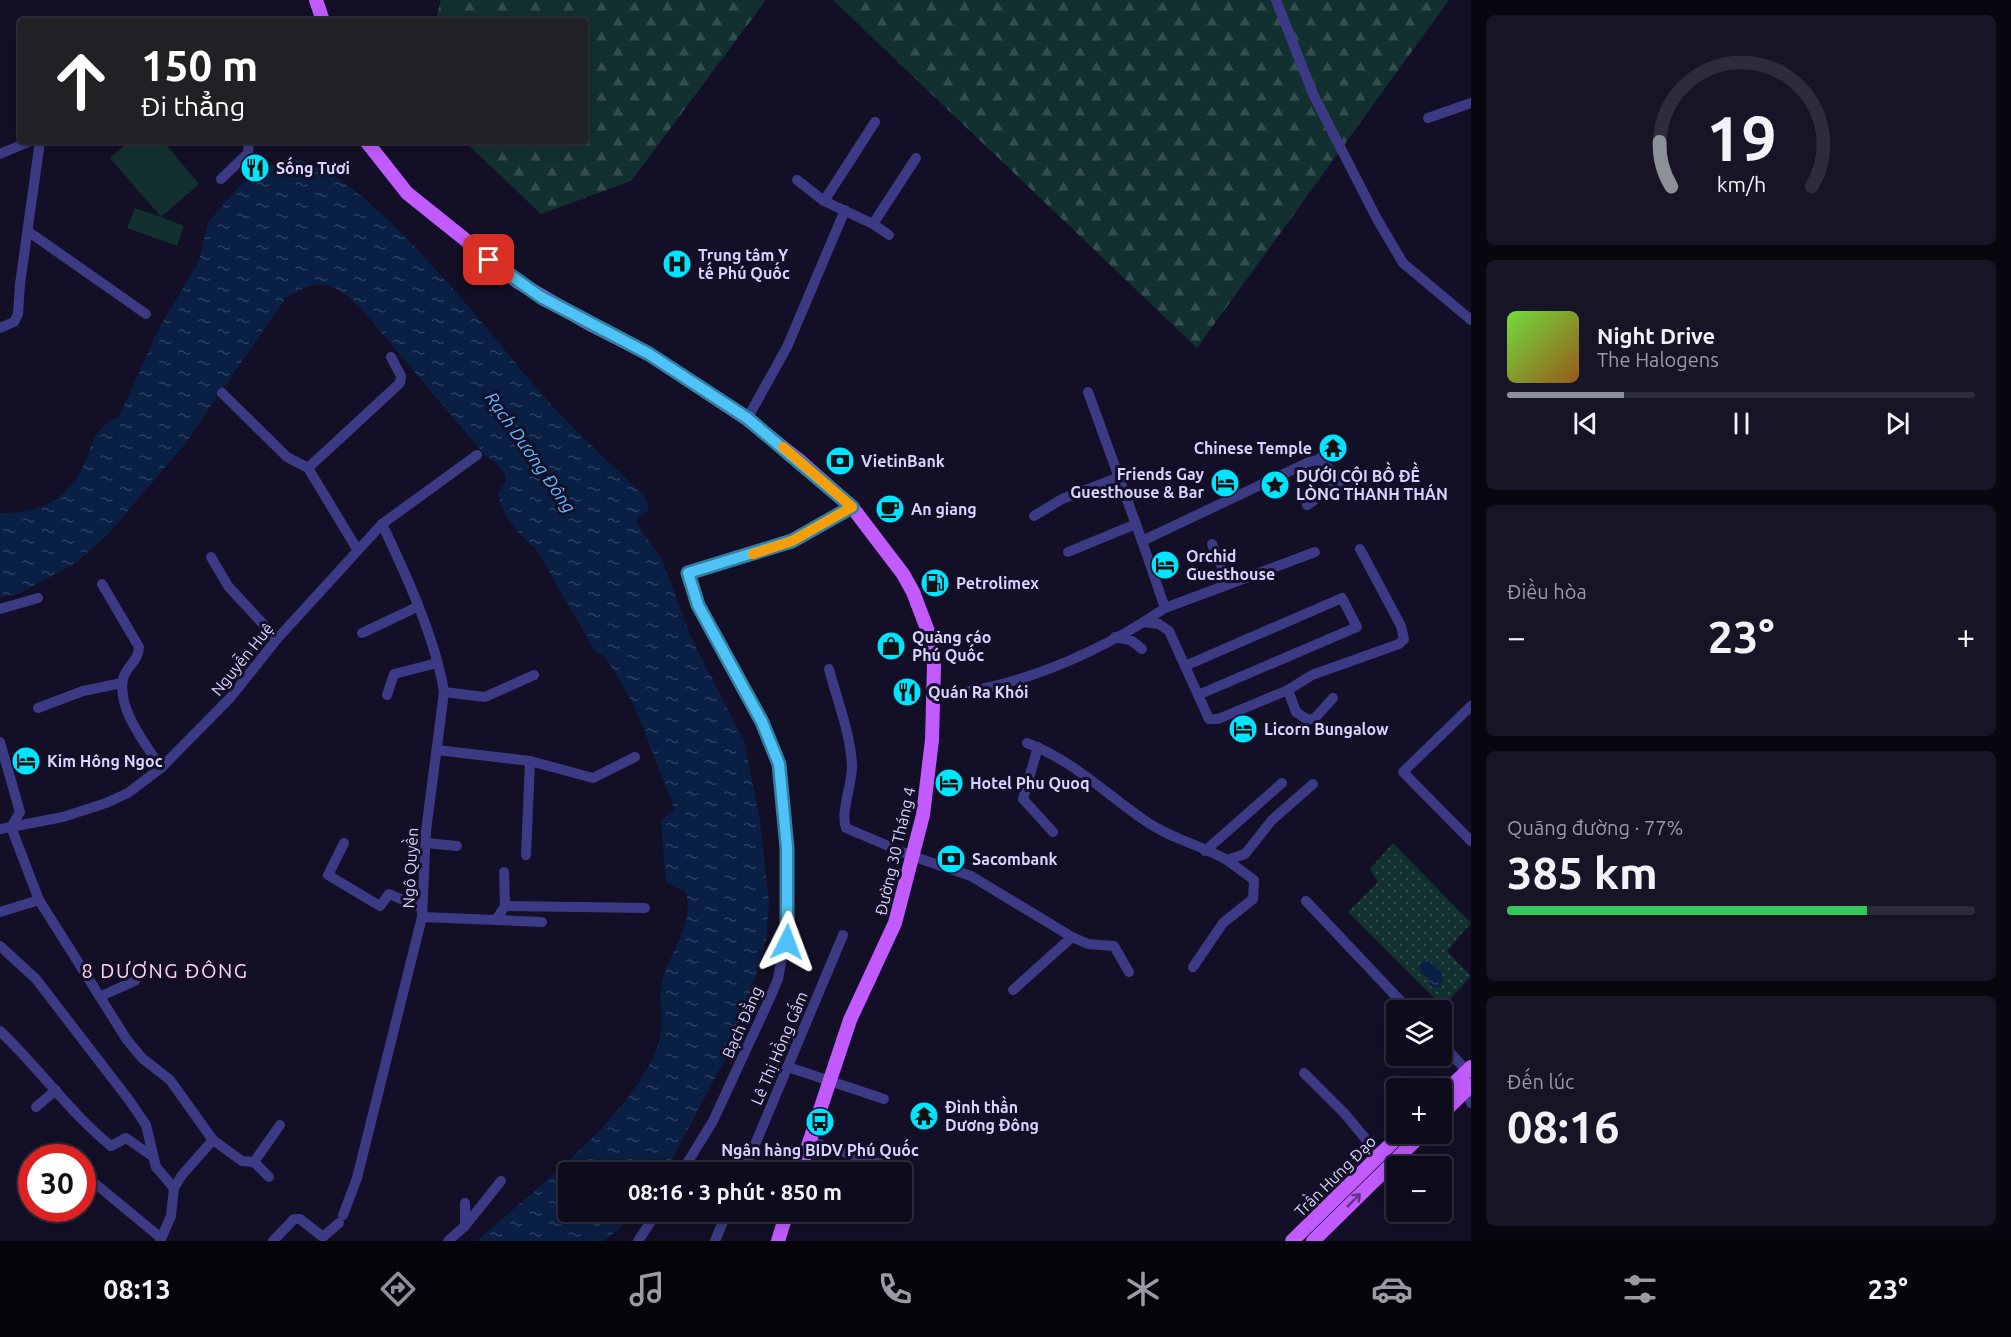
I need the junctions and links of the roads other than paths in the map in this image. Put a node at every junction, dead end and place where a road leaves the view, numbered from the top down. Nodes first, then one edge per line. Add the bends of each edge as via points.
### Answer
1 (316, 0) edge
2 (323, 0) edge
3 (1276, 0) edge
4 (322, 18) edge
5 (322, 18) edge
6 (1471, 103) edge
7 (1428, 118) dead end
8 (875, 122) dead end
9 (25, 144) edge
10 (40, 144) edge
11 (249, 144) edge
12 (368, 144) edge
13 (0, 154) edge
14 (916, 158) dead end
15 (221, 179) dead end
16 (797, 180) dead end
17 (824, 201) junction
18 (845, 210) junction
19 (873, 224) junction
20 (29, 232) junction
21 (889, 235) dead end
22 (147, 314) dead end
23 (1471, 320) edge
24 (0, 328) edge
25 (390, 357) dead end
26 (1088, 392) dead end
27 (222, 393) dead end
28 (747, 418) junction
29 (1330, 448) dead end
30 (477, 455) dead end
31 (1318, 460) junction
32 (308, 468) junction
33 (1120, 477) junction
34 (1307, 505) dead end
35 (852, 507) junction
36 (1034, 516) dead end
37 (382, 524) junction
38 (1136, 524) junction
39 (1142, 541) junction
40 (1212, 544) dead end
41 (357, 549) junction
42 (1360, 549) dead end
43 (1068, 552) dead end
44 (1315, 552) dead end
45 (211, 557) dead end
46 (1228, 582) junction
47 (102, 584) dead end
48 (38, 598) dead end
49 (417, 607) junction
50 (1165, 608) junction
51 (0, 609) edge
52 (1144, 622) junction
53 (362, 633) dead end
54 (1116, 637) junction
55 (277, 639) junction
56 (1142, 649) dead end
57 (437, 663) junction
58 (1185, 666) junction
59 (829, 669) dead end
60 (534, 675) dead end
61 (122, 683) junction
62 (1288, 690) junction
63 (444, 692) junction
64 (387, 695) dead end
65 (1198, 695) junction
66 (934, 697) junction
67 (1333, 698) dead end
68 (1471, 706) edge
69 (38, 708) dead end
70 (0, 742) edge
71 (437, 750) junction
72 (635, 757) dead end
73 (530, 761) junction
74 (161, 768) junction
75 (1282, 783) dead end
76 (1313, 784) dead end
77 (5, 828) edge
78 (1053, 832) dead end
79 (1471, 841) edge
80 (344, 843) dead end
81 (426, 843) junction
82 (457, 846) dead end
83 (1205, 851) junction
84 (526, 855) dead end
85 (912, 856) junction
86 (1227, 860) junction
87 (504, 872) dead end
88 (39, 900) junction
89 (1306, 901) dead end
90 (505, 906) junction
91 (645, 908) dead end
92 (0, 912) edge
93 (422, 912) junction
94 (496, 920) junction
95 (542, 922) dead end
96 (843, 935) dead end
97 (1072, 937) junction
98 (0, 946) edge
99 (1193, 967) dead end
100 (1129, 972) dead end
101 (135, 981) dead end
102 (1013, 990) dead end
103 (100, 996) junction
104 (1400, 1000) edge
105 (0, 1031) edge
106 (1452, 1060) edge
107 (788, 1067) junction
108 (1304, 1073) dead end
109 (828, 1080) junction
110 (1467, 1083) edge
111 (56, 1090) junction
112 (1452, 1090) edge
113 (884, 1099) dead end
114 (1452, 1102) edge
115 (36, 1107) dead end
116 (280, 1125) dead end
117 (213, 1140) junction
118 (809, 1142) junction
119 (1391, 1144) edge
120 (1412, 1144) edge
121 (1379, 1155) junction
122 (152, 1156) junction
123 (1399, 1156) edge
124 (254, 1162) junction
125 (688, 1162) edge
126 (748, 1162) edge
127 (803, 1162) edge
128 (875, 1162) edge
129 (1386, 1163) edge
130 (1386, 1169) edge
131 (269, 1177) dead end
132 (501, 1181) dead end
133 (96, 1185) edge
134 (174, 1188) junction
135 (465, 1203) dead end
136 (651, 1222) edge
137 (723, 1222) edge
138 (784, 1222) edge
139 (465, 1226) junction
140 (160, 1240) edge
141 (273, 1241) edge
142 (448, 1241) edge
143 (639, 1241) edge
144 (715, 1241) edge
145 (778, 1241) edge
146 (1292, 1241) edge
147 (1312, 1241) edge

1 - 4 main road
2 - 5 main road
3 - 23 street via 1313,94 1403,263
6 - 7 street
8 - 17 street
9 - 13 street
10 - 20 street
11 - 15 street via 248,153
12 - 28 main road, Đường 30 Tháng 4 via 407,193 518,282 649,354
14 - 19 street
16 - 17 street
17 - 18 street
18 - 19 street
18 - 28 street via 788,347
19 - 21 street
20 - 22 street
20 - 24 street via 18,314 14,322
25 - 32 street via 401,376 400,384
26 - 33 street
27 - 32 street via 281,452
28 - 35 main road, Đường 30 Tháng 4
29 - 31 street
30 - 37 street, Nguyễn Huệ
31 - 34 street via 1339,477 1340,483
31 - 39 street
32 - 41 street
33 - 36 street via 1062,499
33 - 38 street
35 - 66 main road, Đường 30 Tháng 4 via 913,592 932,645
35 - 125 street, Bạch Đằng via 792,541 688,573 698,605 762,722 779,764 787,848 788,924 778,979 713,1121
37 - 41 street, Nguyễn Huệ
37 - 49 street, Ngô Quyền
38 - 39 street
38 - 43 street
39 - 50 street
40 - 46 street
41 - 55 street, Nguyễn Huệ via 345,568
42 - 62 street via 1401,626 1404,639 1312,675
44 - 46 street
45 - 55 street via 234,594
46 - 50 street
47 - 61 street via 139,647
48 - 51 street
49 - 53 street
49 - 57 street, Ngô Quyền
50 - 52 street
52 - 54 street
52 - 58 street via 1160,624 1169,631
54 - 56 street via 1132,641
54 - 66 street via 1048,669 1002,684
55 - 74 street, Nguyễn Huệ via 230,698
57 - 63 street, Ngô Quyền
57 - 64 street via 394,674
58 - 65 street
58 - 65 street via 1342,598 1357,627
59 - 85 street via 852,764 844,817 846,828
60 - 63 street via 485,697
61 - 69 street via 83,691
61 - 74 street via 124,701
62 - 65 street via 1218,720 1209,719
62 - 67 street via 1296,712 1308,720 1316,718
63 - 71 street, Ngô Quyền
66 - 85 main road, Đường 30 Tháng 4 via 928,779
68 - 79 street via 1403,772
70 - 77 street via 20,812
71 - 73 street
71 - 81 street, Ngô Quyền
72 - 73 street via 593,778
73 - 84 street
74 - 77 street, Nguyễn Huệ via 128,793 106,803 63,818
75 - 83 street
76 - 86 street via 1272,819 1245,854
77 - 88 street
78 - 83 street via 1023,799 1033,745 1089,777 1145,822
80 - 93 street via 328,875 380,906 389,894
81 - 82 street
81 - 93 street, Ngô Quyền
83 - 86 street
85 - 97 street via 971,876
85 - 109 main road, Đường 30 Tháng 4 via 895,922 850,1020
86 - 99 street via 1254,880 1253,899 1223,923
87 - 90 street
88 - 92 street
88 - 103 street
89 - 104 street
90 - 91 street
90 - 94 street
93 - 94 street
93 - 141 street, Ngô Quyền via 357,1178 341,1219 323,1237 300,1219 294,1219
94 - 95 street
96 - 107 street, Lê Thị Hồng Gấm
97 - 100 street via 1088,944 1114,946
97 - 102 street
98 - 122 street via 36,979 116,1081 146,1125
101 - 103 street
103 - 117 street via 130,1045 170,1080
105 - 111 street
106 - 110 street
107 - 109 street
107 - 126 street, Lê Thị Hồng Gấm
108 - 121 street
109 - 113 street
109 - 118 main road, Đường 30 Tháng 4
110 - 112 main road
110 - 114 main road
111 - 115 street
111 - 122 street via 111,1146 126,1138
116 - 124 street
117 - 124 street via 242,1161
117 - 134 street
118 - 127 main road, Đường 30 Tháng 4
118 - 128 street
119 - 121 main road, Trần Hưng Đạo
120 - 123 main road, Trần Hưng Đạo
121 - 129 main road
121 - 146 main road, Trần Hưng Đạo
122 - 134 street
124 - 131 street
147 -> 130 main road, Trần Hưng Đạo
132 - 139 street
133 - 140 street
134 - 140 street via 171,1216
135 - 139 street
136 - 143 street
137 - 144 street
138 - 145 main road
139 - 142 street

